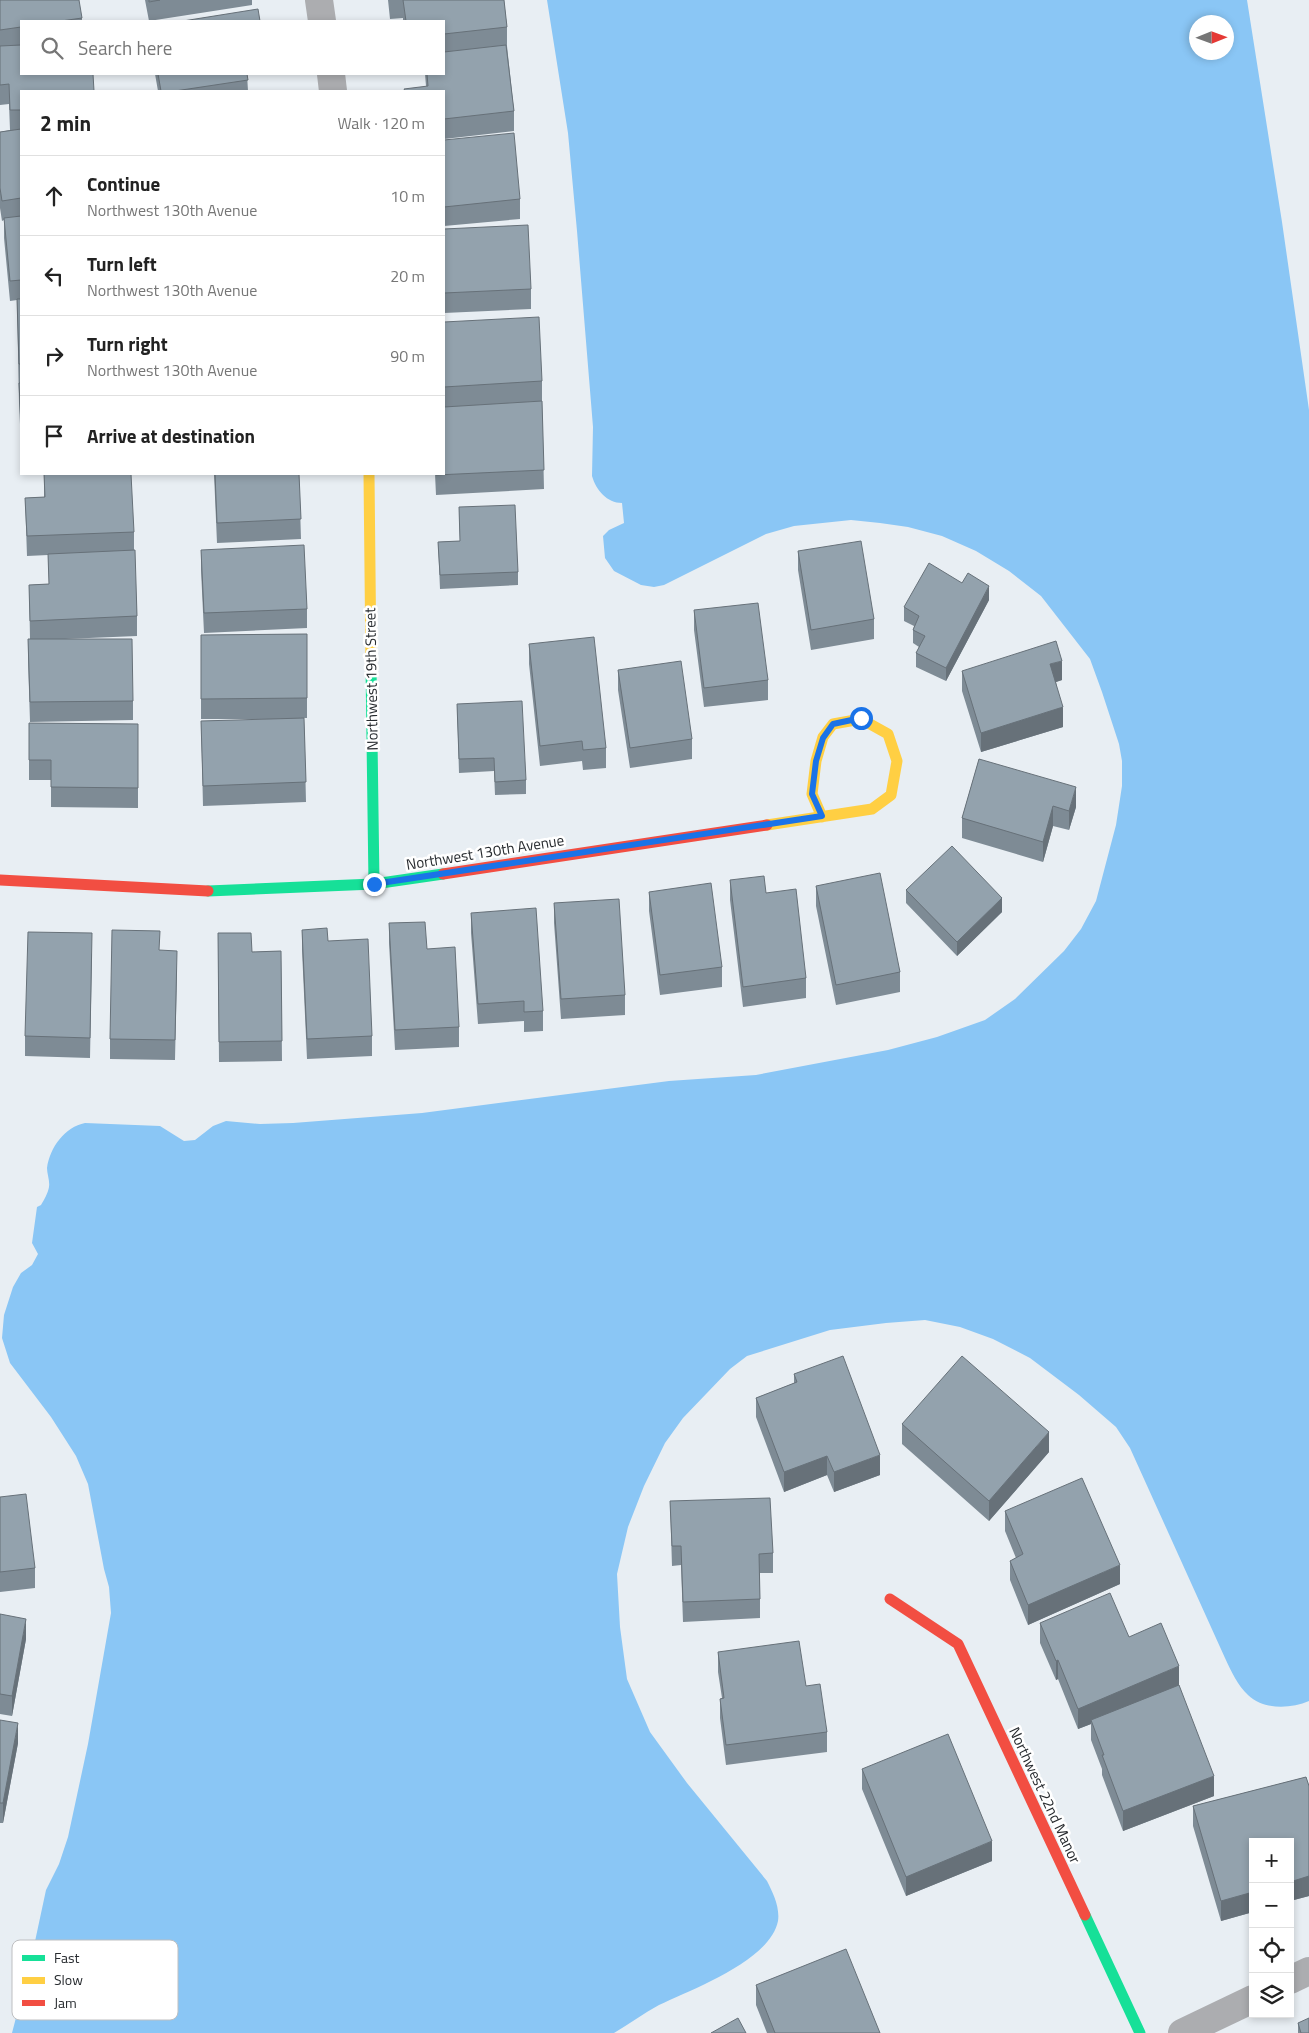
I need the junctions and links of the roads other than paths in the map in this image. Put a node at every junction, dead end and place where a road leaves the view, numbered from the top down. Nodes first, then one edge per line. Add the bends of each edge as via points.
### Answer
1 (319, 0) edge
2 (322, 20) edge
3 (331, 75) edge
4 (333, 90) edge
5 (368, 475) edge
6 (822, 816) junction
7 (0, 880) edge
8 (374, 884) junction
9 (890, 1599) dead end
10 (1309, 1971) edge
11 (1294, 1978) edge
12 (1249, 2000) edge
13 (1140, 2033) edge
14 (1182, 2033) edge

1 - 2 street
3 - 4 street
5 - 8 street, Northwest 19th Street
6 - 6 street, Northwest 130th Avenue via 872,809 892,795 898,761 888,734 861,718 833,724 823,738 812,794
6 - 8 street, Northwest 130th Avenue
7 - 8 street, Northwest 130th Avenue via 217,892
9 - 13 street, Northwest 22nd Manor via 958,1644
10 - 11 street
12 - 14 street

